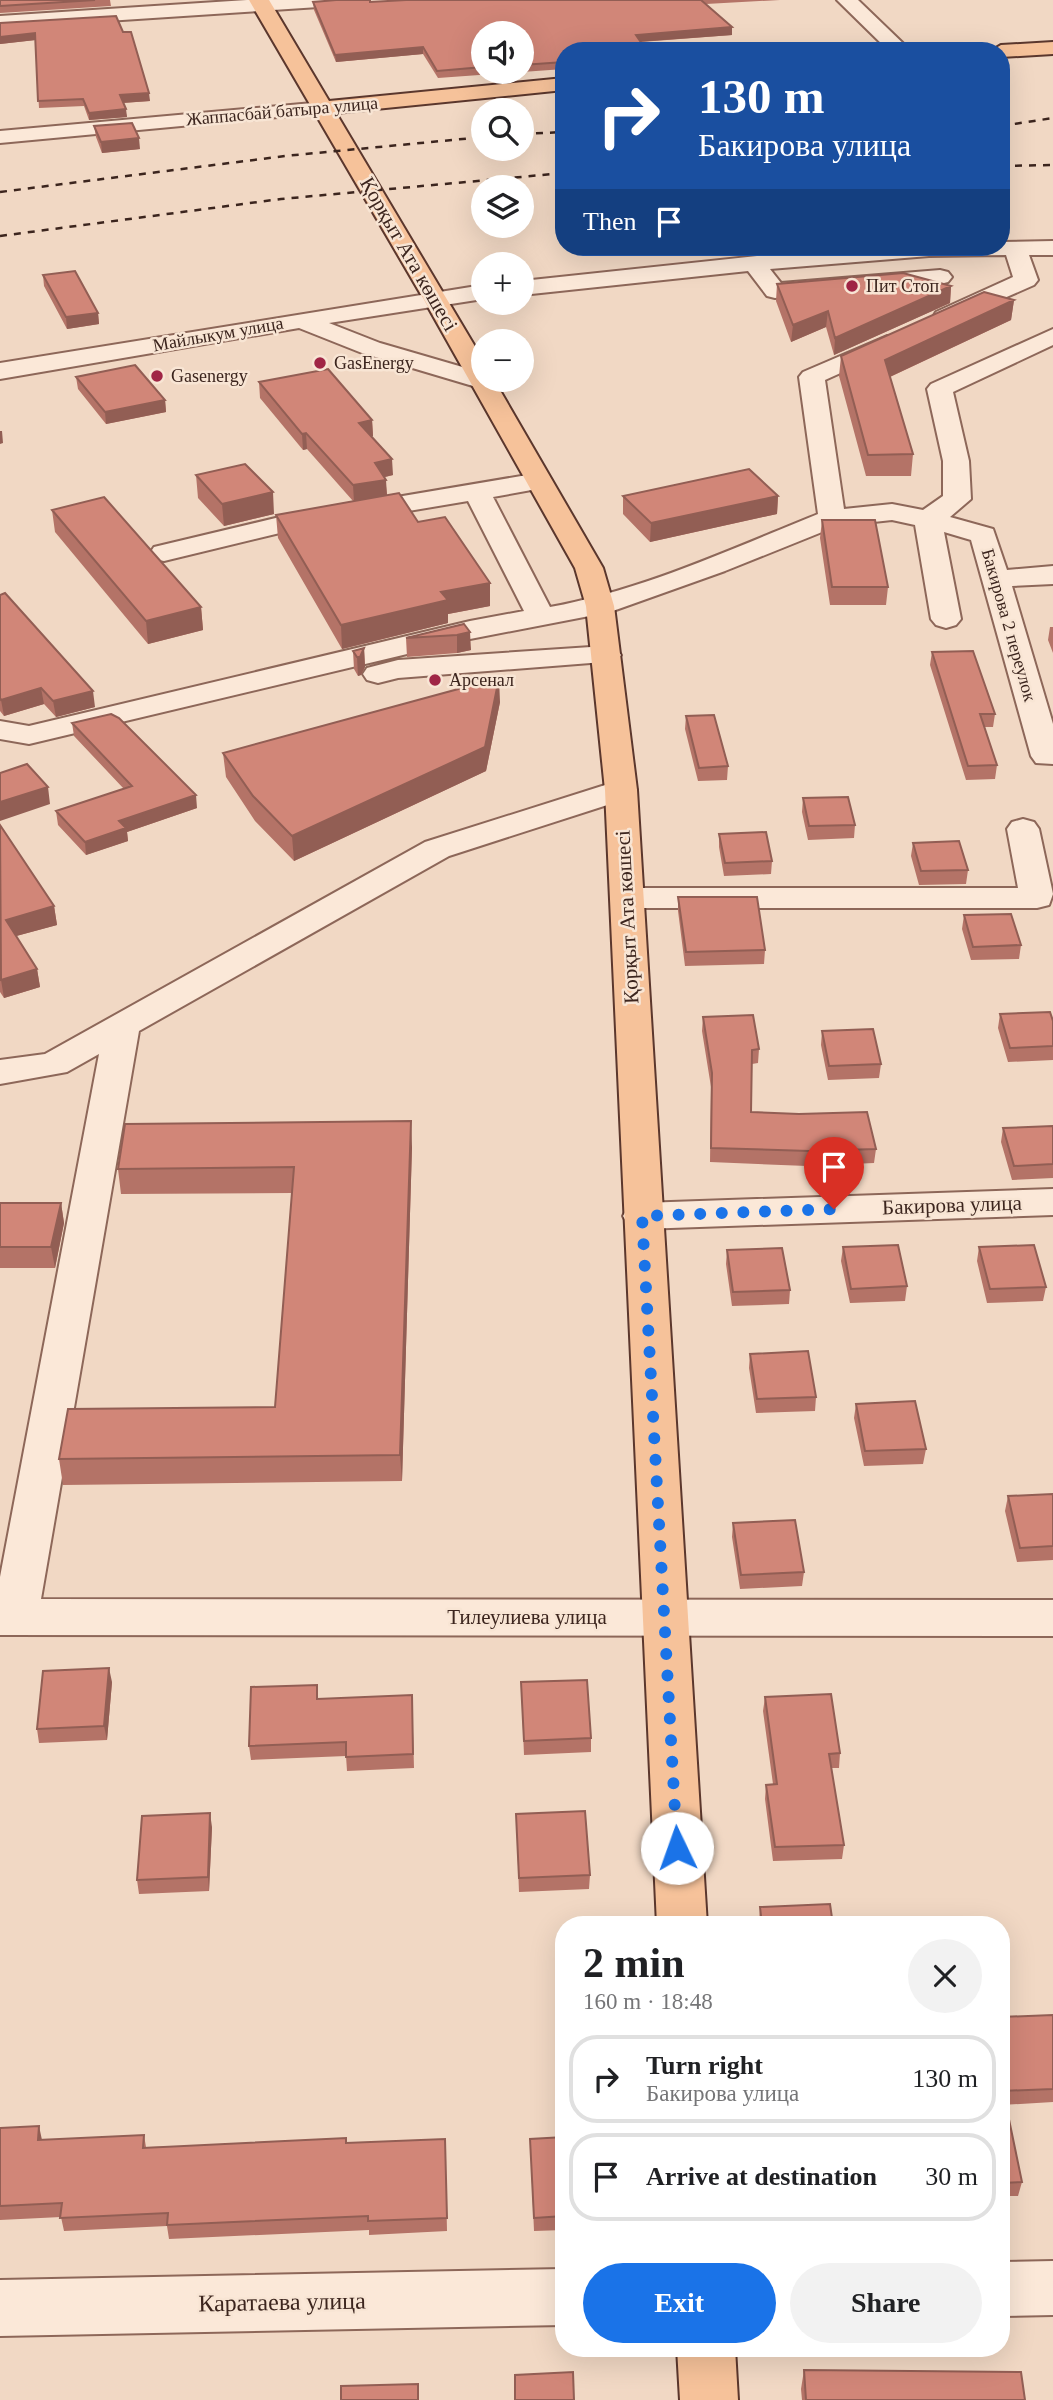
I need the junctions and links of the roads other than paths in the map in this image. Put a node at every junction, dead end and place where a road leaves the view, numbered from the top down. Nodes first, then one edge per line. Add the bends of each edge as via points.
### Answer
1 (334, 0) edge
2 (847, 0) edge
3 (259, 2) edge
4 (0, 22) edge
5 (891, 42) edge
6 (1053, 48) edge
7 (1010, 50) edge
8 (555, 86) edge
9 (324, 108) junction
10 (0, 137) edge
11 (1010, 248) edge
12 (1015, 248) junction
13 (1053, 248) edge
14 (834, 256) edge
15 (866, 256) edge
16 (755, 264) junction
17 (940, 277) dead end
18 (890, 281) junction
19 (534, 287) edge
20 (471, 294) edge
21 (435, 298) junction
22 (300, 320) junction
23 (1047, 342) edge
24 (471, 360) edge
25 (2, 373) edge
26 (471, 377) edge
27 (489, 392) edge
28 (540, 481) junction
29 (477, 492) junction
30 (832, 518) junction
31 (928, 519) junction
32 (164, 553) dead end
33 (1053, 575) edge
34 (997, 579) junction
35 (600, 606) junction
36 (541, 617) junction
37 (946, 619) dead end
38 (606, 655) junction
39 (197, 720) dead end
40 (0, 730) edge
41 (1047, 756) dead end
42 (621, 790) junction
43 (1023, 829) dead end
44 (626, 898) junction
45 (1045, 905) edge
46 (122, 1025) junction
47 (0, 1072) edge
48 (1053, 1202) edge
49 (642, 1216) junction
50 (8, 1617) edge
51 (664, 1618) junction
52 (1053, 1618) edge
53 (681, 1916) edge
54 (1053, 2288) edge
55 (1010, 2289) edge
56 (555, 2297) edge
57 (0, 2308) edge
58 (707, 2357) edge
59 (709, 2400) edge

1 - 3 street
2 - 5 street
3 - 4 street
3 - 9 main road, Қорқыт Ата көшесі
6 - 7 main road
8 - 9 main road, Жаппасбай батыра улица
9 - 10 street, Жаппасбай батыра улица
9 - 21 main road, Қорқыт Ата көшесі
11 - 12 street
12 - 13 street
12 - 30 street via 1026,280 812,377
14 - 16 street
15 - 18 street
16 - 18 street via 775,291
16 - 19 street
17 - 18 street
20 - 21 street, Майлыкум улица
21 - 22 street, Майлыкум улица
21 - 24 main road, Қорқыт Ата көшесі
22 - 25 street, Майлыкум улица via 200,337 172,362 79,379
22 - 26 street via 371,348
23 - 31 street via 940,389 956,461 957,499
27 - 28 main road, Қорқыт Ата көшесі
28 - 29 street
28 - 35 main road, Қорқыт Ата көшесі via 589,568
29 - 32 street via 284,524
29 - 36 street
30 - 31 street via 892,512
30 - 35 street
31 - 34 street, Бакирова 2 переулок via 983,535
31 - 37 street
33 - 34 street
34 - 41 street, Бакирова 2 переулок
35 - 36 street
35 - 38 main road, Қорқыт Ата көшесі
36 - 40 street via 470,629 29,735
38 - 39 street via 398,669
38 - 42 main road, Қорқыт Ата көшесі
42 - 44 main road, Қорқыт Ата көшесі
42 - 46 street via 437,849
43 - 45 street
44 - 45 street
44 - 49 main road, Қорқыт Ата көшесі
46 - 47 street via 54,1064
46 - 50 street
48 - 49 street, Бакирова улица
49 - 51 main road, Қорқыт Ата көшесі
50 - 51 street, Тилеулиева улица
51 - 52 street, Тилеулиева улица
51 - 53 main road, Қорқыт Ата көшесі
54 - 55 street
56 - 57 street, Каратаева улица
58 - 59 main road

